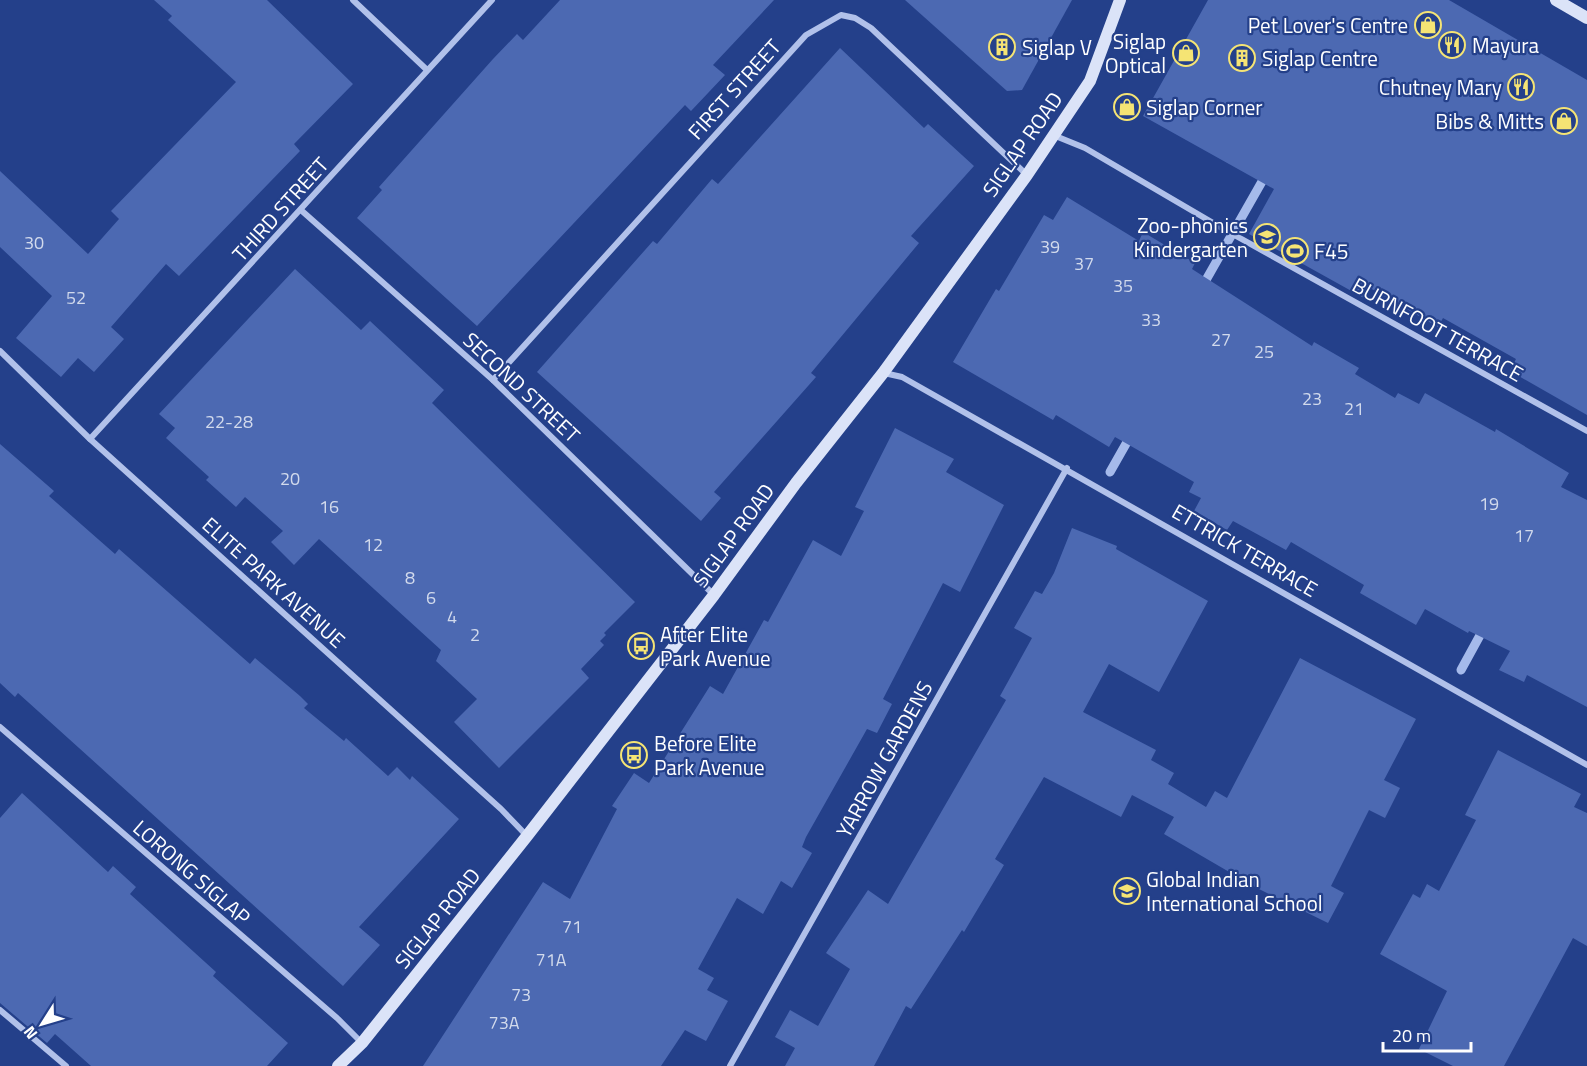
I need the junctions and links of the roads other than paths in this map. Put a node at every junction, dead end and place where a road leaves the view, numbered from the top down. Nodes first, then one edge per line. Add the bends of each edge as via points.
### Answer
1 (353, 0) edge
2 (492, 0) edge
3 (1120, 0) edge
4 (1556, 0) edge
5 (1587, 18) edge
6 (426, 69) junction
7 (1052, 134) junction
8 (1027, 175) junction
9 (302, 211) junction
10 (0, 351) edge
11 (883, 373) junction
12 (493, 380) junction
13 (1587, 431) edge
14 (90, 440) junction
15 (1067, 468) junction
16 (714, 595) junction
17 (0, 727) edge
18 (1587, 765) edge
19 (527, 836) junction
20 (0, 1010) edge
21 (362, 1043) junction
22 (66, 1066) edge
23 (338, 1066) edge
24 (730, 1066) edge

1 - 6 street
2 - 6 street, THIRD STREET
3 - 7 main road, SIGLAP ROAD via 1090,81
4 - 5 main road
6 - 9 street, THIRD STREET
7 - 8 main road, SIGLAP ROAD
7 - 13 street, BURNFOOT TERRACE via 1085,148
8 - 11 main road, SIGLAP ROAD
8 - 12 street, FIRST STREET via 871,28 841,15 806,34
9 - 12 street, SECOND STREET
9 - 14 street, THIRD STREET
10 - 14 street, ELITE PARK AVENUE
11 - 15 street, ETTRICK TERRACE via 902,376
11 - 16 main road, SIGLAP ROAD
12 - 16 street, SECOND STREET
14 - 19 street, ELITE PARK AVENUE
15 - 18 street, ETTRICK TERRACE
15 - 24 street, YARROW GARDENS
16 - 19 main road, SIGLAP ROAD
17 - 21 street, LORONG SIGLAP
19 - 21 main road, SIGLAP ROAD
20 - 22 street
21 - 23 main road, SIGLAP ROAD

